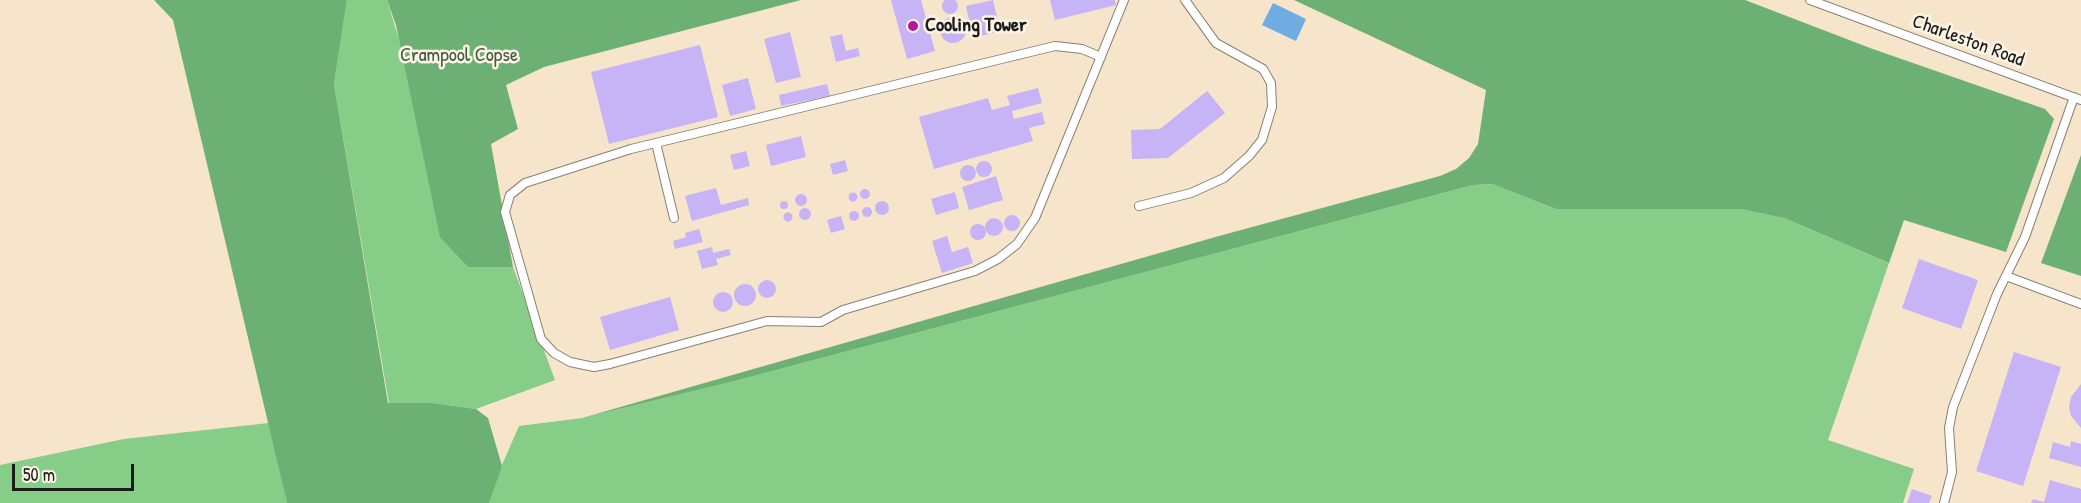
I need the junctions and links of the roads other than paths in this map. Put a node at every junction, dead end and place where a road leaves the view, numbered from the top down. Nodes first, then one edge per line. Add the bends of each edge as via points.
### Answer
1 (1124, 0) edge
2 (1185, 0) edge
3 (1810, 0) edge
4 (1101, 57) junction
5 (2078, 99) edge
6 (656, 143) junction
7 (1139, 206) dead end
8 (674, 219) dead end
9 (2006, 276) junction
10 (2081, 304) edge
11 (1944, 503) edge

1 - 4 lane
2 - 7 lane via 1216,43 1263,69 1271,83 1272,107 1262,140 1224,178 1191,193
3 - 5 lane, Charleston Road
4 - 6 lane via 1082,49 1055,46
4 - 6 lane via 1035,218 1017,244 993,263 843,310 821,322 767,321 610,364 594,367 570,362 546,347 541,339 506,203 531,180
5 - 9 lane
6 - 8 lane
9 - 10 lane
9 - 11 lane via 1950,418 1952,472

